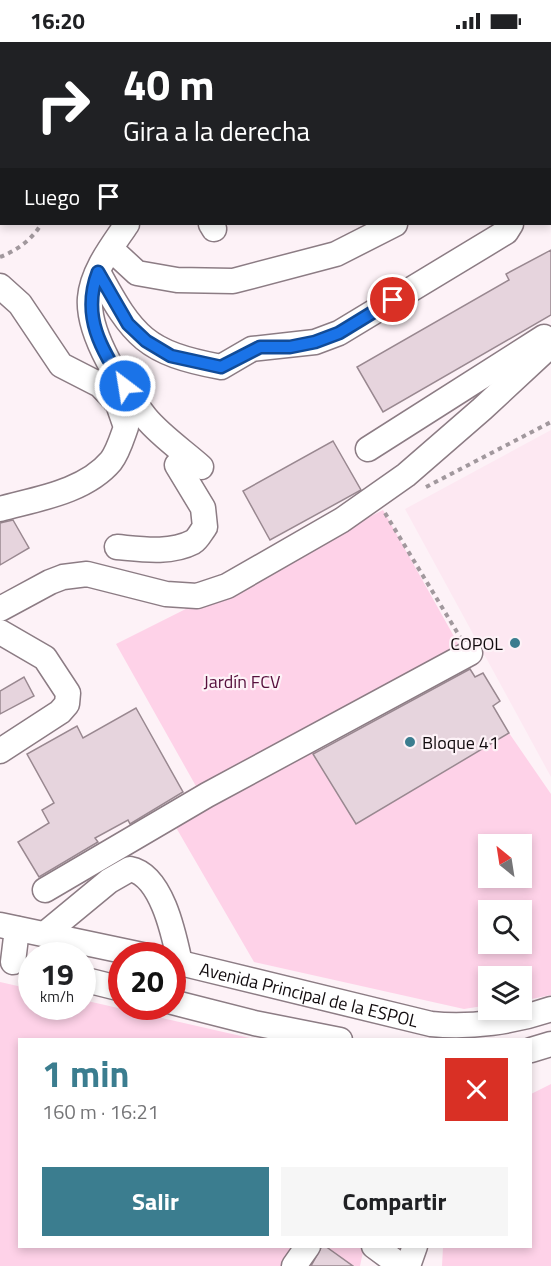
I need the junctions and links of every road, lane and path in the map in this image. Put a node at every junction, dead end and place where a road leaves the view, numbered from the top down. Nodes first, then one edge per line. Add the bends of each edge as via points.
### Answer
1 (40, 225) edge
2 (126, 225) edge
3 (393, 225) edge
4 (510, 225) edge
5 (111, 249) junction
6 (0, 257) edge
7 (98, 272) junction
8 (0, 286) edge
9 (551, 332) edge
10 (551, 345) edge
11 (551, 422) edge
12 (368, 449) dead end
13 (177, 465) dead end
14 (201, 467) dead end
15 (425, 488) dead end
16 (0, 509) edge
17 (383, 510) dead end
18 (117, 547) dead end
19 (0, 609) edge
20 (0, 632) edge
21 (470, 653) joint
22 (0, 751) edge
23 (45, 890) dead end
24 (9, 927) edge
25 (46, 933) junction
26 (172, 942) edge
27 (108, 947) edge
28 (15, 962) edge
29 (186, 965) edge
30 (265, 986) junction
31 (186, 1006) edge
32 (551, 1009) edge
33 (254, 1023) junction
34 (461, 1032) edge
35 (330, 1038) edge
36 (551, 1044) edge
37 (532, 1050) edge
38 (307, 1248) edge
39 (377, 1248) edge
40 (414, 1248) edge
41 (294, 1266) edge
42 (401, 1266) edge
43 (408, 1266) edge

1 - 6 path via 13,252
2 - 5 street
3 - 5 street via 336,254 233,281 177,280 137,273
4 - 7 street via 506,232 339,333 307,344 260,347 221,367 171,356 146,341 128,324
5 - 7 street
7 - 14 street via 90,297 95,332 115,370 147,418
8 - 16 street via 20,304 61,365 100,385 118,404 126,427 111,461 90,478 65,490
9 - 12 street
10 - 19 street via 406,475 342,520 226,586 197,596 165,594 87,574 50,582
11 - 15 path
13 - 18 street via 203,508 205,527 194,541 173,548
17 - 21 path
20 - 22 street via 45,658 68,693 67,704 60,712
21 - 23 street via 207,795
24 - 25 street
24 - 28 street
25 - 26 street via 109,881 130,869 140,871 156,891 167,914
25 - 27 street
29 - 30 street, Avenida Principal de la ESPOL
30 - 33 street
30 - 34 street, Avenida Principal de la ESPOL
31 - 33 street, Avenida Principal de la ESPOL
32 - 34 street, Avenida Principal de la ESPOL via 524,1019
33 - 35 street, Avenida Principal de la ESPOL
36 - 37 street
38 - 41 street
39 - 42 street
40 - 43 street

